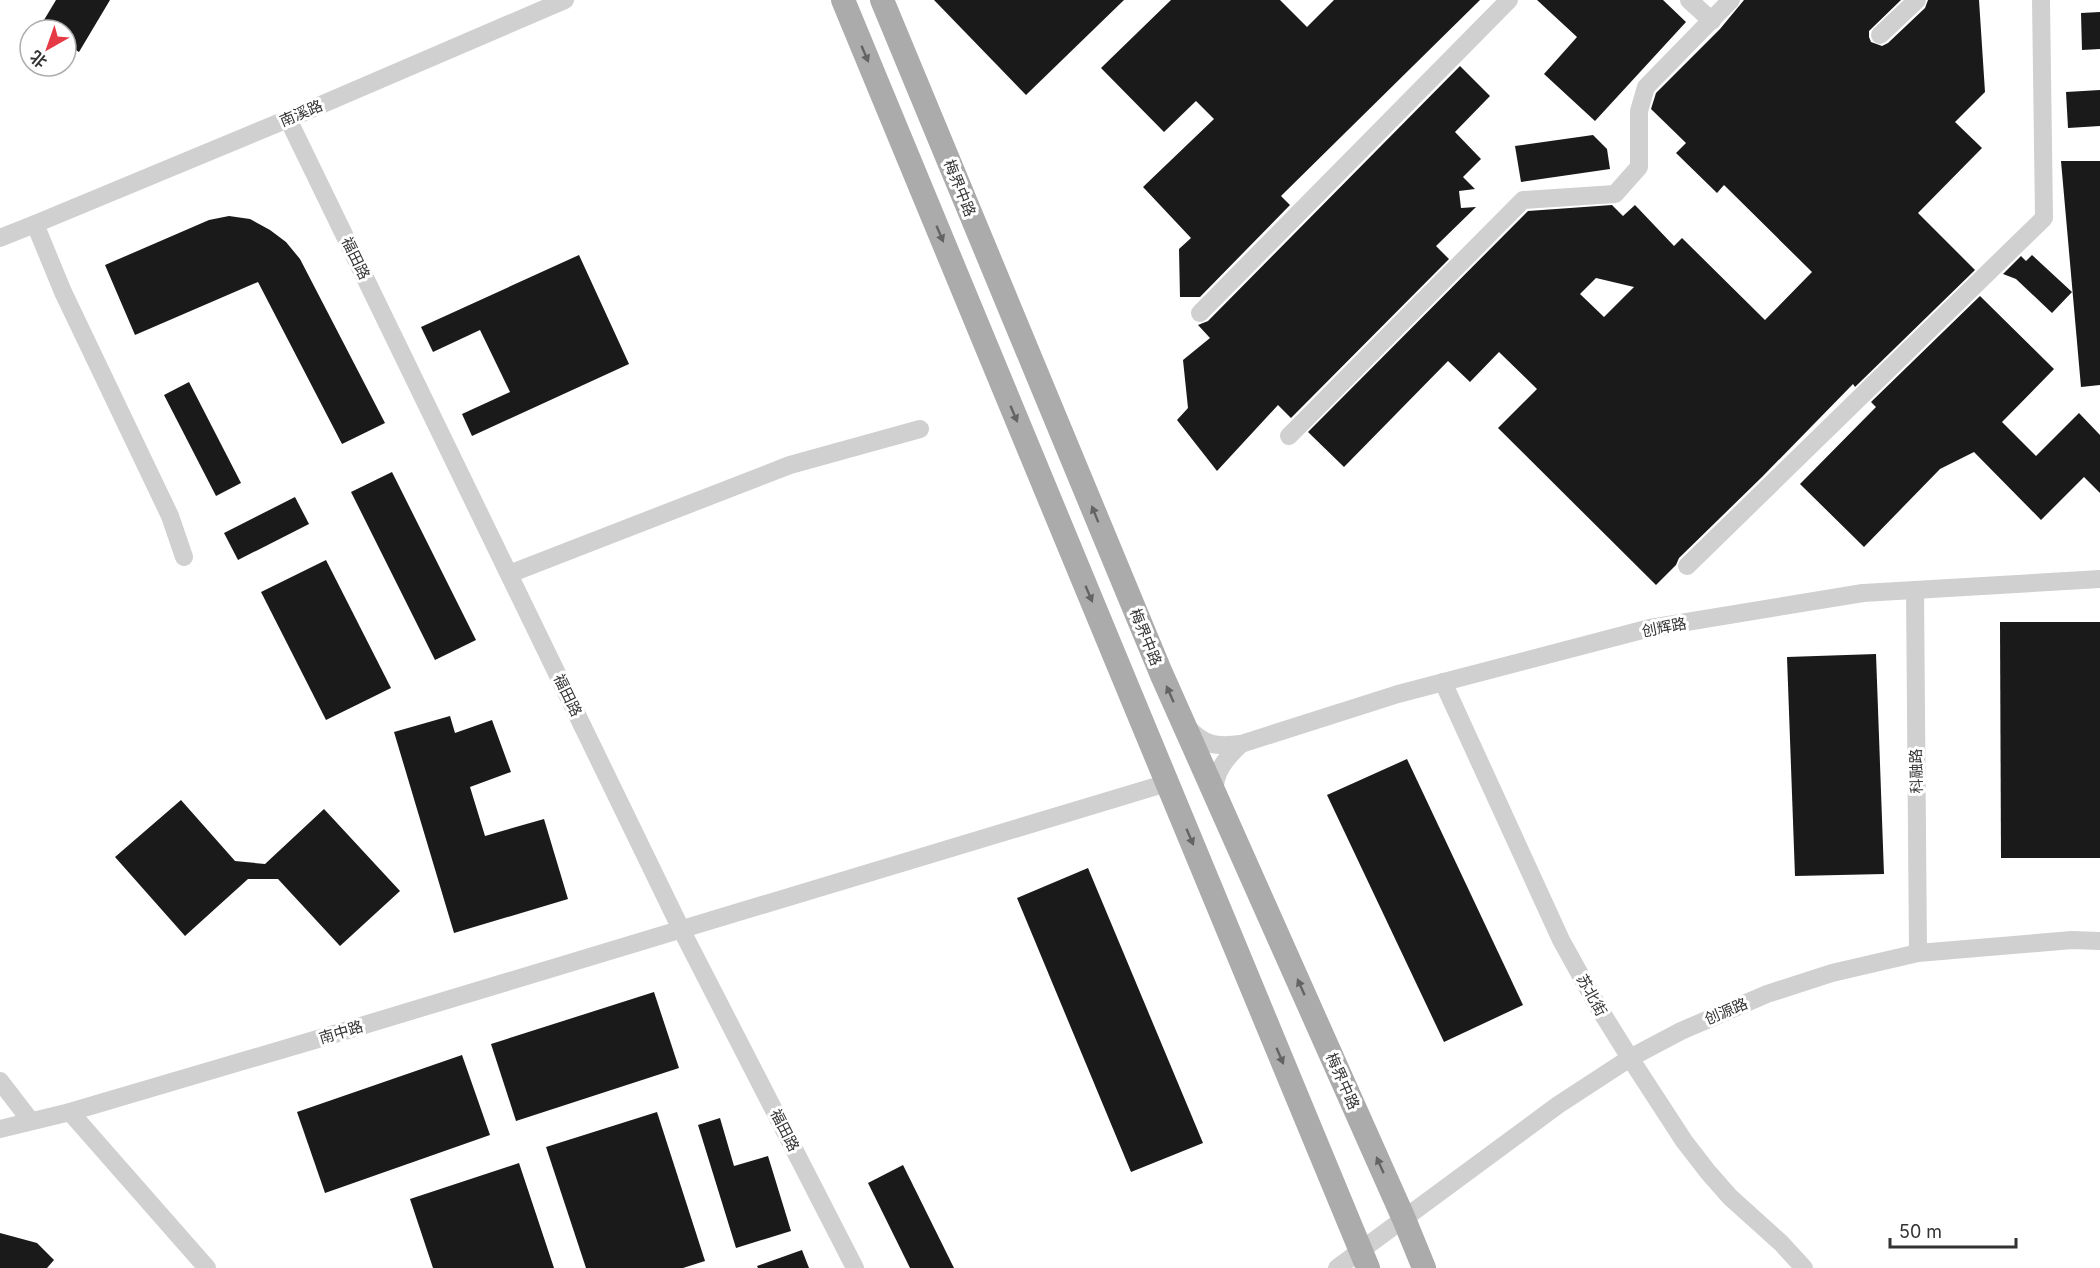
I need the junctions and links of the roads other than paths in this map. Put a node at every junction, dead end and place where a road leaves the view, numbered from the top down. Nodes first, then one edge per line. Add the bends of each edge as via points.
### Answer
1 (565, 0) edge
2 (843, 0) edge
3 (882, 0) edge
4 (1509, 0) edge
5 (1689, 0) edge
6 (1731, 0) edge
7 (1917, 0) edge
8 (2041, 0) edge
9 (1712, 21) junction
10 (1880, 35) dead end
11 (288, 119) junction
12 (35, 224) junction
13 (0, 238) edge
14 (1200, 313) dead end
15 (920, 429) dead end
16 (1289, 436) dead end
17 (184, 557) dead end
18 (1687, 566) dead end
19 (509, 574) junction
20 (2100, 579) edge
21 (1915, 590) junction
22 (1443, 682) junction
23 (1183, 723) junction
24 (1241, 744) junction
25 (1167, 783) junction
26 (1214, 793) junction
27 (681, 929) junction
28 (2100, 941) edge
29 (1918, 953) junction
30 (1630, 1058) junction
31 (0, 1081) edge
32 (70, 1112) junction
33 (30, 1120) junction
34 (0, 1129) edge
35 (1404, 1219) junction
36 (1364, 1259) edge
37 (207, 1268) edge
38 (855, 1268) edge
39 (1337, 1268) edge
40 (1424, 1268) edge
41 (1804, 1268) edge

1 - 11 street, 南溪路
2 -> 25 main road
23 -> 3 main road, 梅界中路
4 - 14 street
5 - 9 street
6 - 9 street
7 - 10 street
8 - 18 street via 2044,218
9 - 16 street via 1646,87 1639,111 1639,167 1615,194 1523,200
11 - 12 street, 南溪路
11 - 19 street, 福田路
12 - 13 street, 南溪路
12 - 17 street via 63,292 170,516
15 - 19 street via 790,465
19 - 27 street, 福田路
20 - 21 street, 创辉路
21 - 22 street, 创辉路 via 1863,593 1650,628
21 - 29 street, 科融路
22 - 24 street, 创辉路
22 - 30 street, 苏北街 via 1561,940
23 - 24 street via 1210,745
23 - 26 main road, 梅界中路
24 - 26 street via 1222,764
25 - 27 street, 南中路
25 -> 36 main road
35 -> 26 main road, 梅界中路
27 - 32 street, 南中路
27 - 38 street, 福田路
28 - 29 street, 创源路
29 - 30 street, 创源路 via 1767,993
30 - 35 street, 创源路 via 1558,1105
30 - 41 street, 苏北街 via 1708,1172
31 - 33 street
32 - 33 street, 南中路
32 - 37 street
33 - 34 street, 南中路
35 - 36 street, 创源路
35 - 40 main road, 梅界中路
36 - 39 street

